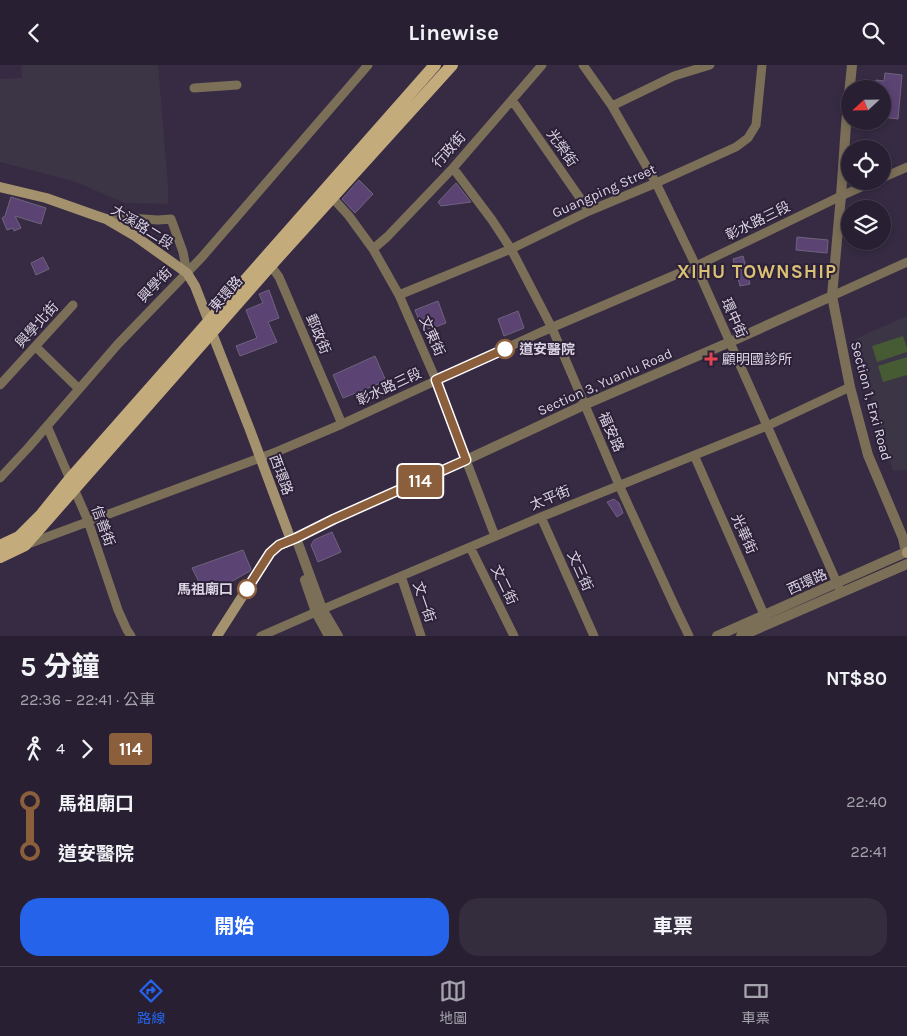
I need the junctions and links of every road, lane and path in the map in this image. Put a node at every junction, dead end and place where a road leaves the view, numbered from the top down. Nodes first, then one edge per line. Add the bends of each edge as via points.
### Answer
1 (368, 65) edge
2 (435, 65) edge
3 (452, 65) edge
4 (542, 65) edge
5 (583, 65) edge
6 (710, 65) edge
7 (762, 65) edge
8 (852, 65) edge
9 (237, 85) dead end
10 (194, 88) dead end
11 (512, 100) junction
12 (612, 106) junction
13 (907, 167) edge
14 (453, 168) junction
15 (891, 174) edge
16 (656, 183) junction
17 (0, 187) edge
18 (855, 190) edge
19 (329, 194) junction
20 (841, 196) junction
21 (589, 211) junction
22 (106, 219) junction
23 (373, 249) junction
24 (511, 249) junction
25 (268, 262) junction
26 (907, 262) edge
27 (696, 266) junction
28 (187, 273) junction
29 (400, 295) junction
30 (832, 296) junction
31 (73, 305) dead end
32 (213, 327) junction
33 (552, 328) junction
34 (730, 342) junction
35 (36, 347) junction
36 (436, 380) junction
37 (0, 385) edge
38 (850, 387) junction
39 (79, 389) junction
40 (584, 405) junction
41 (342, 424) junction
42 (47, 426) junction
43 (767, 426) junction
44 (694, 455) junction
45 (263, 456) junction
46 (466, 460) junction
47 (1, 475) edge
48 (72, 484) junction
49 (619, 485) junction
50 (541, 517) junction
51 (88, 521) junction
52 (495, 536) junction
53 (294, 539) junction
54 (905, 540) edge
55 (22, 541) junction
56 (0, 546) edge
57 (470, 547) junction
58 (907, 552) edge
59 (0, 557) edge
60 (907, 564) edge
61 (401, 576) junction
62 (839, 588) junction
63 (319, 610) junction
64 (766, 620) junction
65 (131, 636) edge
66 (217, 636) edge
67 (261, 636) edge
68 (329, 636) edge
69 (338, 636) edge
70 (421, 636) edge
71 (514, 636) edge
72 (594, 636) edge
73 (689, 636) edge
74 (717, 636) edge
75 (742, 636) edge

1 - 28 street, 興學街
2 - 19 main road, 東環路
3 - 19 main road, 東環路
4 - 11 street, 行政街
5 - 12 street, 環中街
6 - 12 street via 674,76
7 - 16 street, Guangping Street via 756,125 748,138 736,147
8 - 20 street
9 - 10 street
11 - 14 street, 行政街
11 - 21 street, 光榮街
12 - 16 street, 環中街
13 - 15 street
14 - 23 street, 行政街
14 - 24 street, 福安路
16 - 21 street, Guangping Street
16 - 27 street, 環中街
17 - 22 main road, 大溪路二段 via 46,198
18 - 20 street, 彰水路三段
19 - 23 street, 文東街
19 - 25 main road, 東環路
20 - 27 street, 彰水路三段
20 - 30 street
21 - 24 street, Guangping Street
22 - 28 main road, 大溪路二段
22 - 28 street via 171,219
23 - 29 street, 文東街
24 - 29 street, Guangping Street
24 - 33 street, 福安路
25 - 32 main road, 東環路
25 - 41 street, 郵政街 via 279,277
26 - 30 street
27 - 33 street, 彰水路三段
27 - 34 street, 環中街
28 - 32 main road, 大溪路二段
28 - 39 street, 興學街
29 - 36 street, 文東街
30 - 34 street, Section 3, Yuanlu Road
30 - 38 street, Section 1, Erxi Road
31 - 35 street, 興學北街
32 - 45 main road, 西環路
32 - 48 main road, 東環路
33 - 36 street, 彰水路三段
33 - 40 street, 福安路
34 - 40 street, Section 3, Yuanlu Road
34 - 43 street, 環中街
35 - 37 street, 興學北街
35 - 39 street
36 - 41 street, 彰水路三段
36 - 46 street, 文東街
38 - 43 street, 太平街
38 - 54 street, Section 1, Erxi Road via 868,455
39 - 42 street, 興學街
40 - 46 street, Section 3, Yuanlu Road
40 - 49 street, 福安路
41 - 45 street, 彰水路三段
42 - 47 street, 興學街
42 - 48 street, 信善街
43 - 44 street, 太平街
43 - 62 street, 環中街
44 - 49 street, 太平街
44 - 64 street, 光華街
45 - 51 street, 彰水路三段
45 - 53 main road, 西環路
46 - 52 street, 文東街
46 - 53 street, Section 3, Yuanlu Road
48 - 51 street, 信善街
48 - 55 main road, 東環路 via 40,515
49 - 50 street, 太平街
49 - 73 street, 福安路
50 - 52 street, 太平街
50 - 72 street, 文三街
51 - 55 street, 彰水路三段
51 - 65 street, 信善街 via 118,610
52 - 57 street, 太平街
53 - 63 street, 西環路
53 - 66 main road, Section 3, Yuanlu Road via 270,553
54 - 58 street, Section 1, Erxi Road
55 - 56 main road
55 - 59 main road
57 - 61 street, 太平街
57 - 71 street, 文二街
58 - 62 street, 西環路
60 - 62 street, 西環路
61 - 63 street, 太平街
61 - 70 street, 文一街
62 - 64 street, 西環路
63 - 67 street, 太平街
63 - 68 street, 西環路
63 - 69 street, 西環路
64 - 74 street, 西環路
64 - 75 street, 西環路

